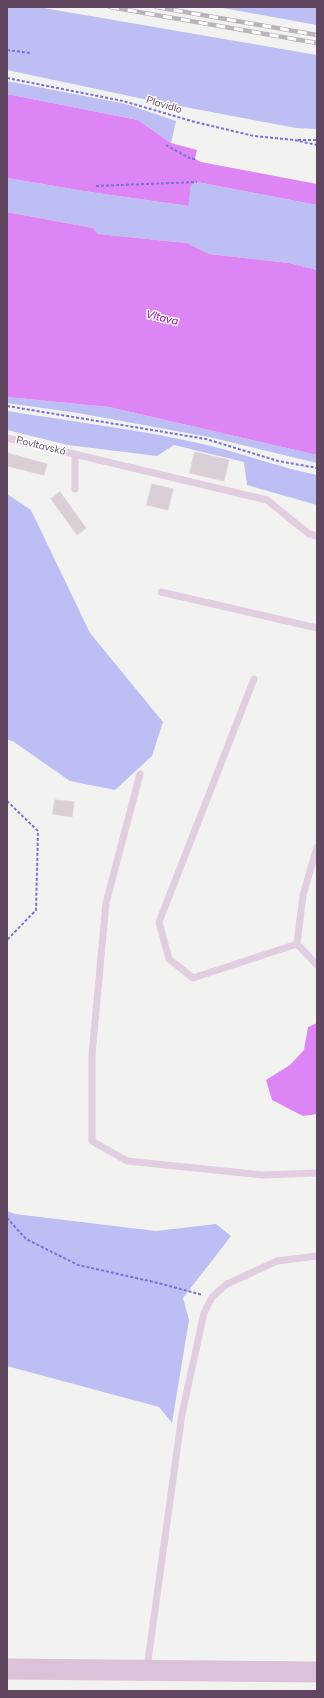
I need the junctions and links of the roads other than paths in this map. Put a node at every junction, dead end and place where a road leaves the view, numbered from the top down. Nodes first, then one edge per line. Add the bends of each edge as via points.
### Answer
1 (7, 438) edge
2 (75, 455) junction
3 (75, 489) dead end
4 (317, 536) edge
5 (161, 592) dead end
6 (317, 628) edge
7 (254, 679) dead end
8 (140, 774) dead end
9 (317, 848) edge
10 (296, 944) junction
11 (317, 965) edge
12 (317, 1174) edge
13 (317, 1256) edge
14 (7, 1669) edge
15 (146, 1670) junction
16 (317, 1672) edge

1 - 2 lane, Povltavská
2 - 3 lane
2 - 4 lane, Povltavská via 267,500 309,534
5 - 6 lane
7 - 10 lane via 159,922 169,959 193,978
8 - 12 lane via 106,903 92,1054 92,1141 127,1161 263,1175
9 - 10 lane via 303,895
10 - 11 lane
13 - 15 lane via 277,1261 227,1284 212,1297 204,1313 182,1414
14 - 15 street
15 - 16 street

